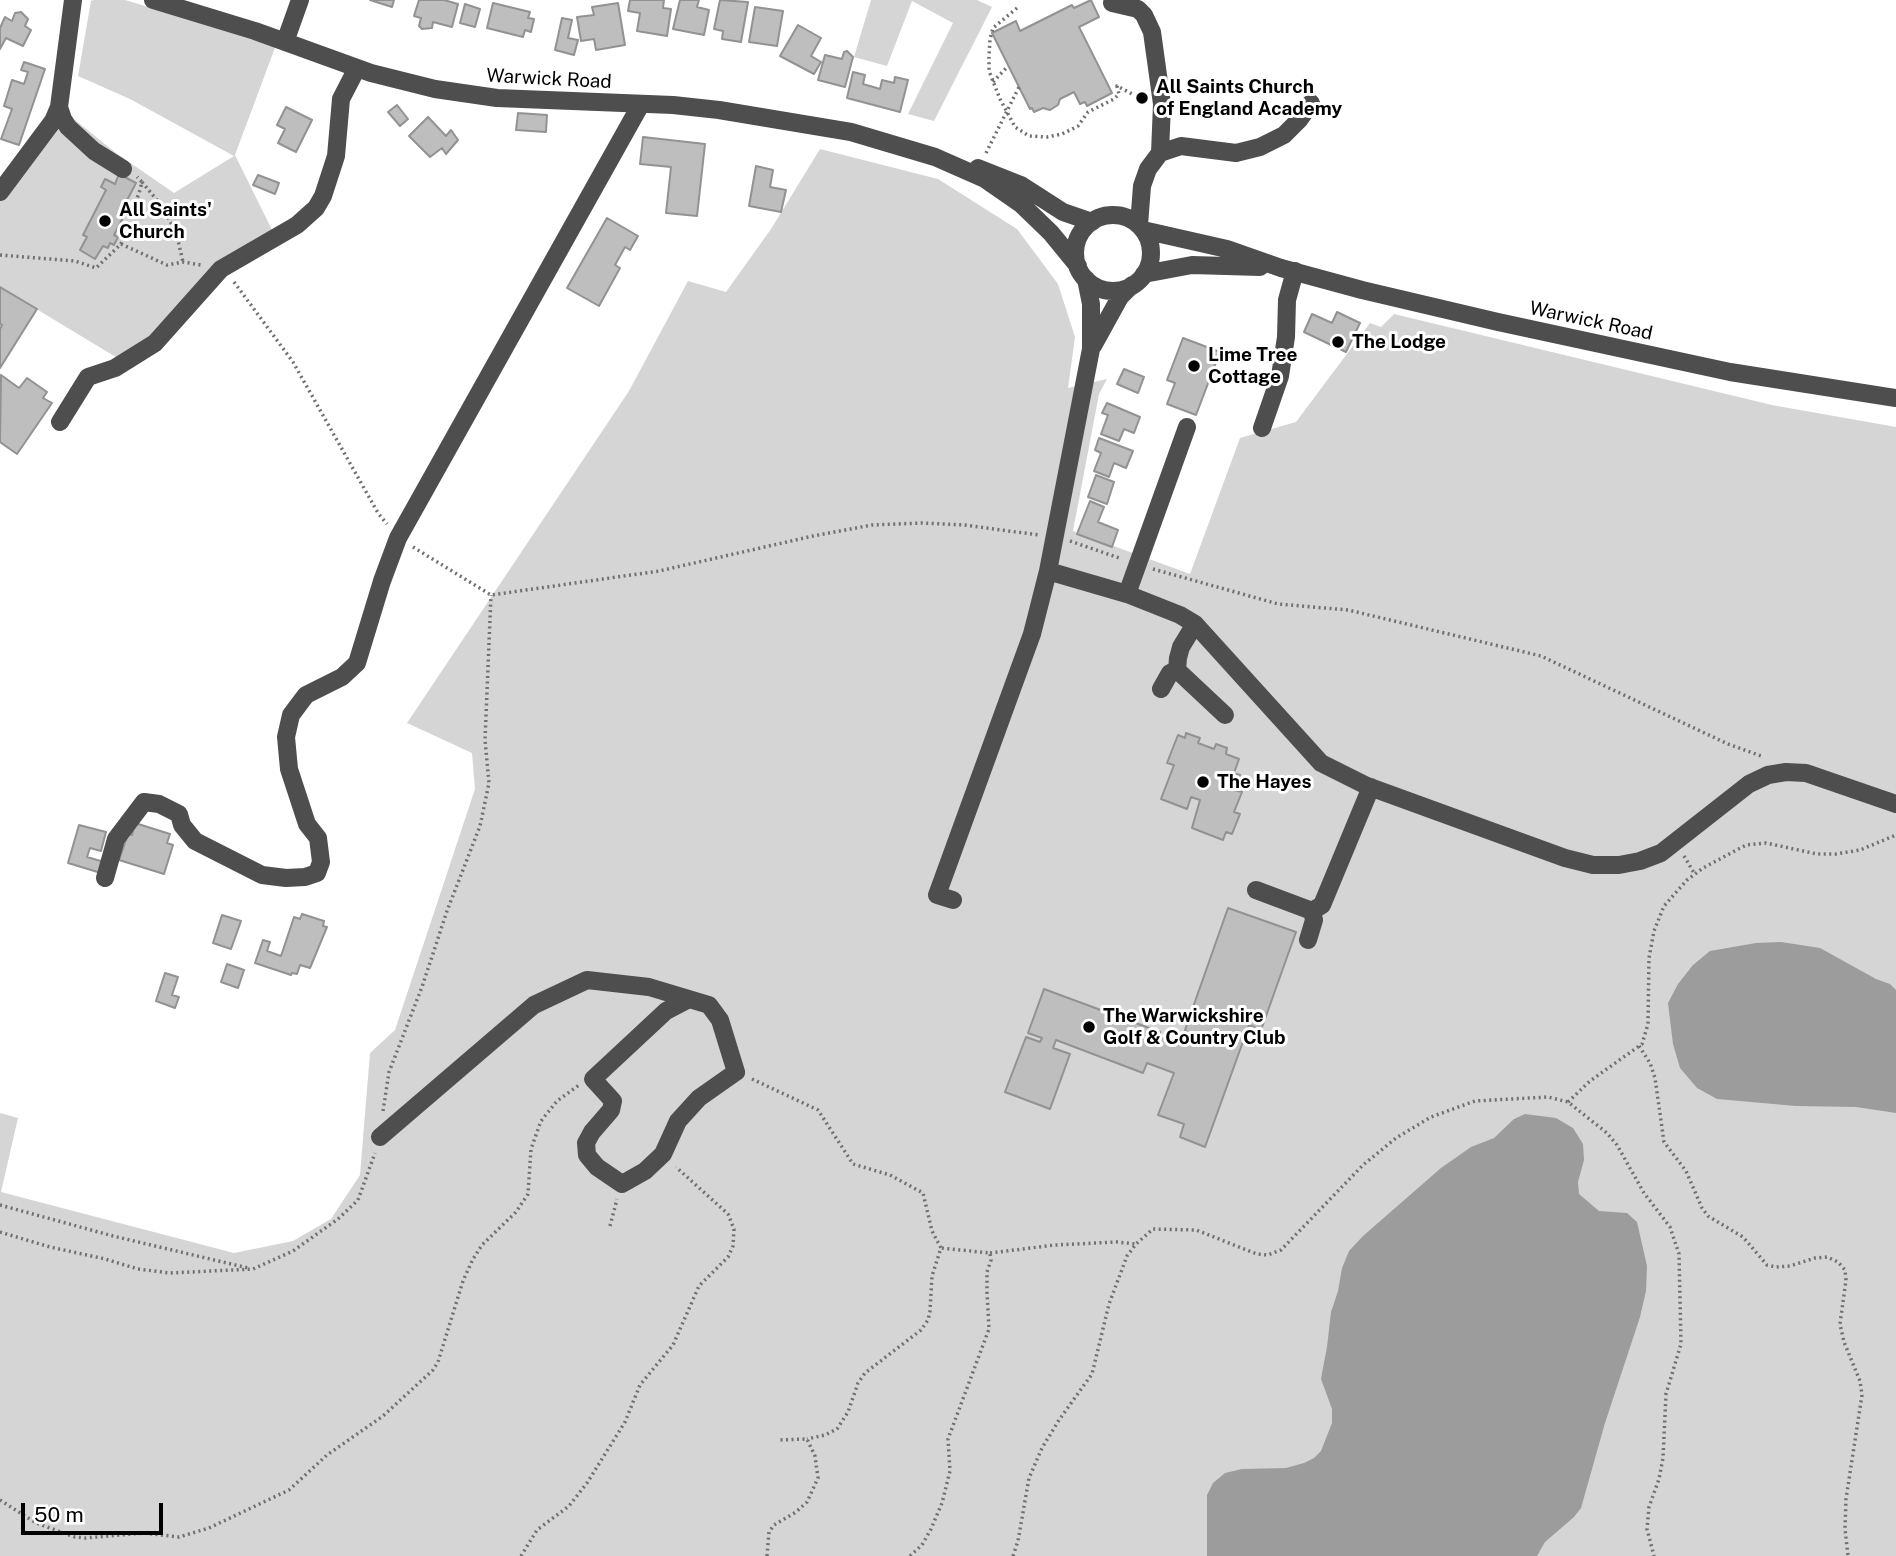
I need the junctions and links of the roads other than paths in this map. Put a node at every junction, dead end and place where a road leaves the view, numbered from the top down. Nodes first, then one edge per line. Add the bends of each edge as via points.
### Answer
1 (73, 0) edge
2 (153, 0) edge
3 (300, 0) edge
4 (1112, 3) dead end
5 (285, 42) junction
6 (357, 68) junction
7 (1311, 103) dead end
8 (641, 104) junction
9 (60, 107) junction
10 (1160, 153) junction
11 (951, 163) junction
12 (123, 169) road end
13 (1142, 186) junction
14 (0, 192) edge
15 (1099, 219) junction
16 (1141, 227) junction
17 (1288, 270) junction
18 (1082, 272) junction
19 (1138, 279) junction
20 (1091, 349) junction
21 (1896, 398) edge
22 (60, 422) dead end
23 (1187, 426) dead end
24 (1262, 428) dead end
25 (1048, 571) junction
26 (1127, 594) junction
27 (1195, 624) junction
28 (1177, 670) junction
29 (1161, 689) dead end
30 (1225, 715) dead end
31 (1371, 788) junction
32 (1896, 804) edge
33 (106, 878) dead end
34 (1256, 890) dead end
35 (953, 900) dead end
36 (1312, 911) junction
37 (1308, 940) dead end
38 (689, 999) junction
39 (380, 1137) road end

1 - 9 street
2 - 5 street, Warwick Road
3 - 5 street
4 - 10 street via 1138,9 1152,32 1162,104
5 - 6 street, Warwick Road
6 - 8 street, Warwick Road via 470,95
6 - 22 street via 341,99 336,156 316,208 298,225 221,269 155,343 115,368 88,377
7 - 10 street via 1290,130 1260,147 1236,153 1181,146
8 - 11 street, Warwick Road via 748,113 837,130
8 - 33 street via 398,538 357,663 342,677 306,695 291,715 286,737 289,769 307,824 318,838 321,862 317,873 286,878 262,875 195,841 179,814 144,802 116,839
9 - 12 street via 68,127
9 - 14 street
10 - 13 street
11 - 15 street, Warwick Road via 1021,184 1063,212
11 - 18 street, Warwick Road via 985,179 1021,205
13 - 15 street
13 - 16 street
15 - 16 street via 1124,216
15 - 18 street via 1077,241
16 - 17 street, Warwick Road
16 - 19 street via 1151,253
17 - 19 street, Warwick Road via 1192,265
17 - 21 street, Warwick Road via 1689,364
17 - 24 street via 1280,376
18 - 19 street via 1096,286 1110,290 1120,290
18 - 20 street via 1091,304
19 - 20 street via 1120,297
20 - 25 street
23 - 26 street
25 - 26 street
25 - 35 street via 1032,634 937,895
26 - 27 street
27 - 28 street via 1181,647
27 - 31 street via 1321,762
28 - 29 street
28 - 30 street
31 - 32 street via 1578,863 1606,866 1661,853 1749,784 1768,775 1806,773
31 - 36 street via 1322,905
34 - 36 street
36 - 37 street
38 - 38 street via 666,1011 593,1079 613,1101 586,1143 587,1155 622,1184 663,1154 678,1121 699,1098 736,1072 720,1020 709,1005
38 - 39 street via 649,987 587,980 534,1005

